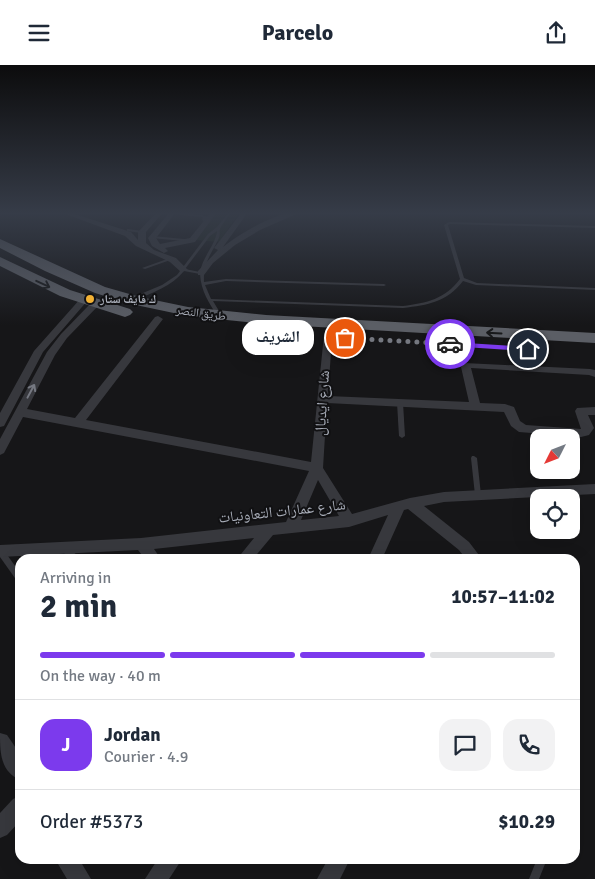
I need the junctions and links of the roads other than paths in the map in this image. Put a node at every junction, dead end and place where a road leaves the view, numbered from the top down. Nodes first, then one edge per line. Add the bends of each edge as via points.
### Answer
1 (14, 250) edge
2 (159, 250) edge
3 (198, 250) edge
4 (210, 250) edge
5 (214, 250) edge
6 (223, 250) edge
7 (453, 250) edge
8 (207, 255) junction
9 (171, 259) junction
10 (0, 261) edge
11 (144, 269) dead end
12 (184, 270) junction
13 (201, 273) junction
14 (462, 279) junction
15 (202, 284) junction
16 (384, 285) dead end
17 (595, 289) edge
18 (132, 300) junction
19 (209, 300) junction
20 (90, 302) junction
21 (220, 316) junction
22 (158, 319) junction
23 (327, 337) junction
24 (595, 338) edge
25 (595, 352) edge
26 (595, 374) edge
27 (322, 399) junction
28 (400, 403) junction
29 (476, 407) junction
30 (595, 411) edge
31 (20, 412) junction
32 (0, 423) edge
33 (77, 423) junction
34 (402, 436) dead end
35 (0, 450) edge
36 (474, 458) dead end
37 (317, 468) junction
38 (595, 489) edge
39 (478, 495) junction
40 (404, 504) junction
41 (350, 521) junction
42 (291, 527) junction
43 (270, 529) junction
44 (140, 544) junction
45 (77, 547) junction
46 (0, 551) edge
47 (69, 554) edge
48 (149, 554) edge
49 (248, 554) edge
50 (378, 554) edge
51 (471, 554) edge
52 (15, 572) edge
53 (0, 742) edge
54 (15, 763) edge
55 (15, 812) edge
56 (0, 828) edge
57 (70, 864) edge
58 (167, 864) edge
59 (337, 864) edge
60 (540, 864) edge
61 (80, 879) edge
62 (156, 879) edge
63 (328, 879) edge
64 (534, 879) edge

1 - 18 highway, طريق النصر via 67,277
2 - 9 street
3 - 12 lane
4 - 8 lane
5 - 8 street
6 - 13 street
7 - 14 lane
8 - 13 lane
9 - 11 lane
9 - 12 street
10 -> 20 highway, طريق النصر via 47,286
12 - 13 lane
12 - 18 lane via 162,286
13 - 15 lane
14 - 17 lane via 476,284
14 - 19 lane via 446,297 403,307
15 - 16 lane via 252,281
15 - 19 lane
18 - 21 highway, طريق النصر
19 - 21 lane
20 - 22 highway, طريق النصر
31 -> 20 street via 53,349
20 - 32 street via 39,351
24 -> 21 highway, طريق النصر
22 - 23 highway, طريق النصر via 224,329
22 - 33 street
23 - 25 highway, طريق النصر
23 - 27 street, شارع ايديال
26 - 29 street via 468,365
27 - 28 street
27 - 37 street, شارع ايديال
28 - 29 street
28 - 34 lane
29 - 30 street via 507,409 523,429 581,433 588,428 582,411
31 - 33 street
31 - 35 street
33 - 37 street
36 - 39 lane
37 - 41 street
37 - 42 street, شارع ايديال
38 - 39 street, شارع عمارات التعاونيات
39 - 40 street, شارع عمارات التعاونيات
40 - 41 street, شارع عمارات التعاونيات
40 - 50 street
40 - 51 street
41 - 42 street, شارع عمارات التعاونيات
42 - 43 street, شارع عمارات التعاونيات
43 - 44 street, شارع عمارات التعاونيات
43 - 49 street
44 - 45 street, شارع عمارات التعاونيات
44 - 48 street
45 - 46 street, شارع عمارات التعاونيات
45 - 47 lane
46 - 52 lane
53 - 54 street
55 - 56 street
57 - 61 street
58 - 62 street
59 - 63 street
60 - 64 lane

